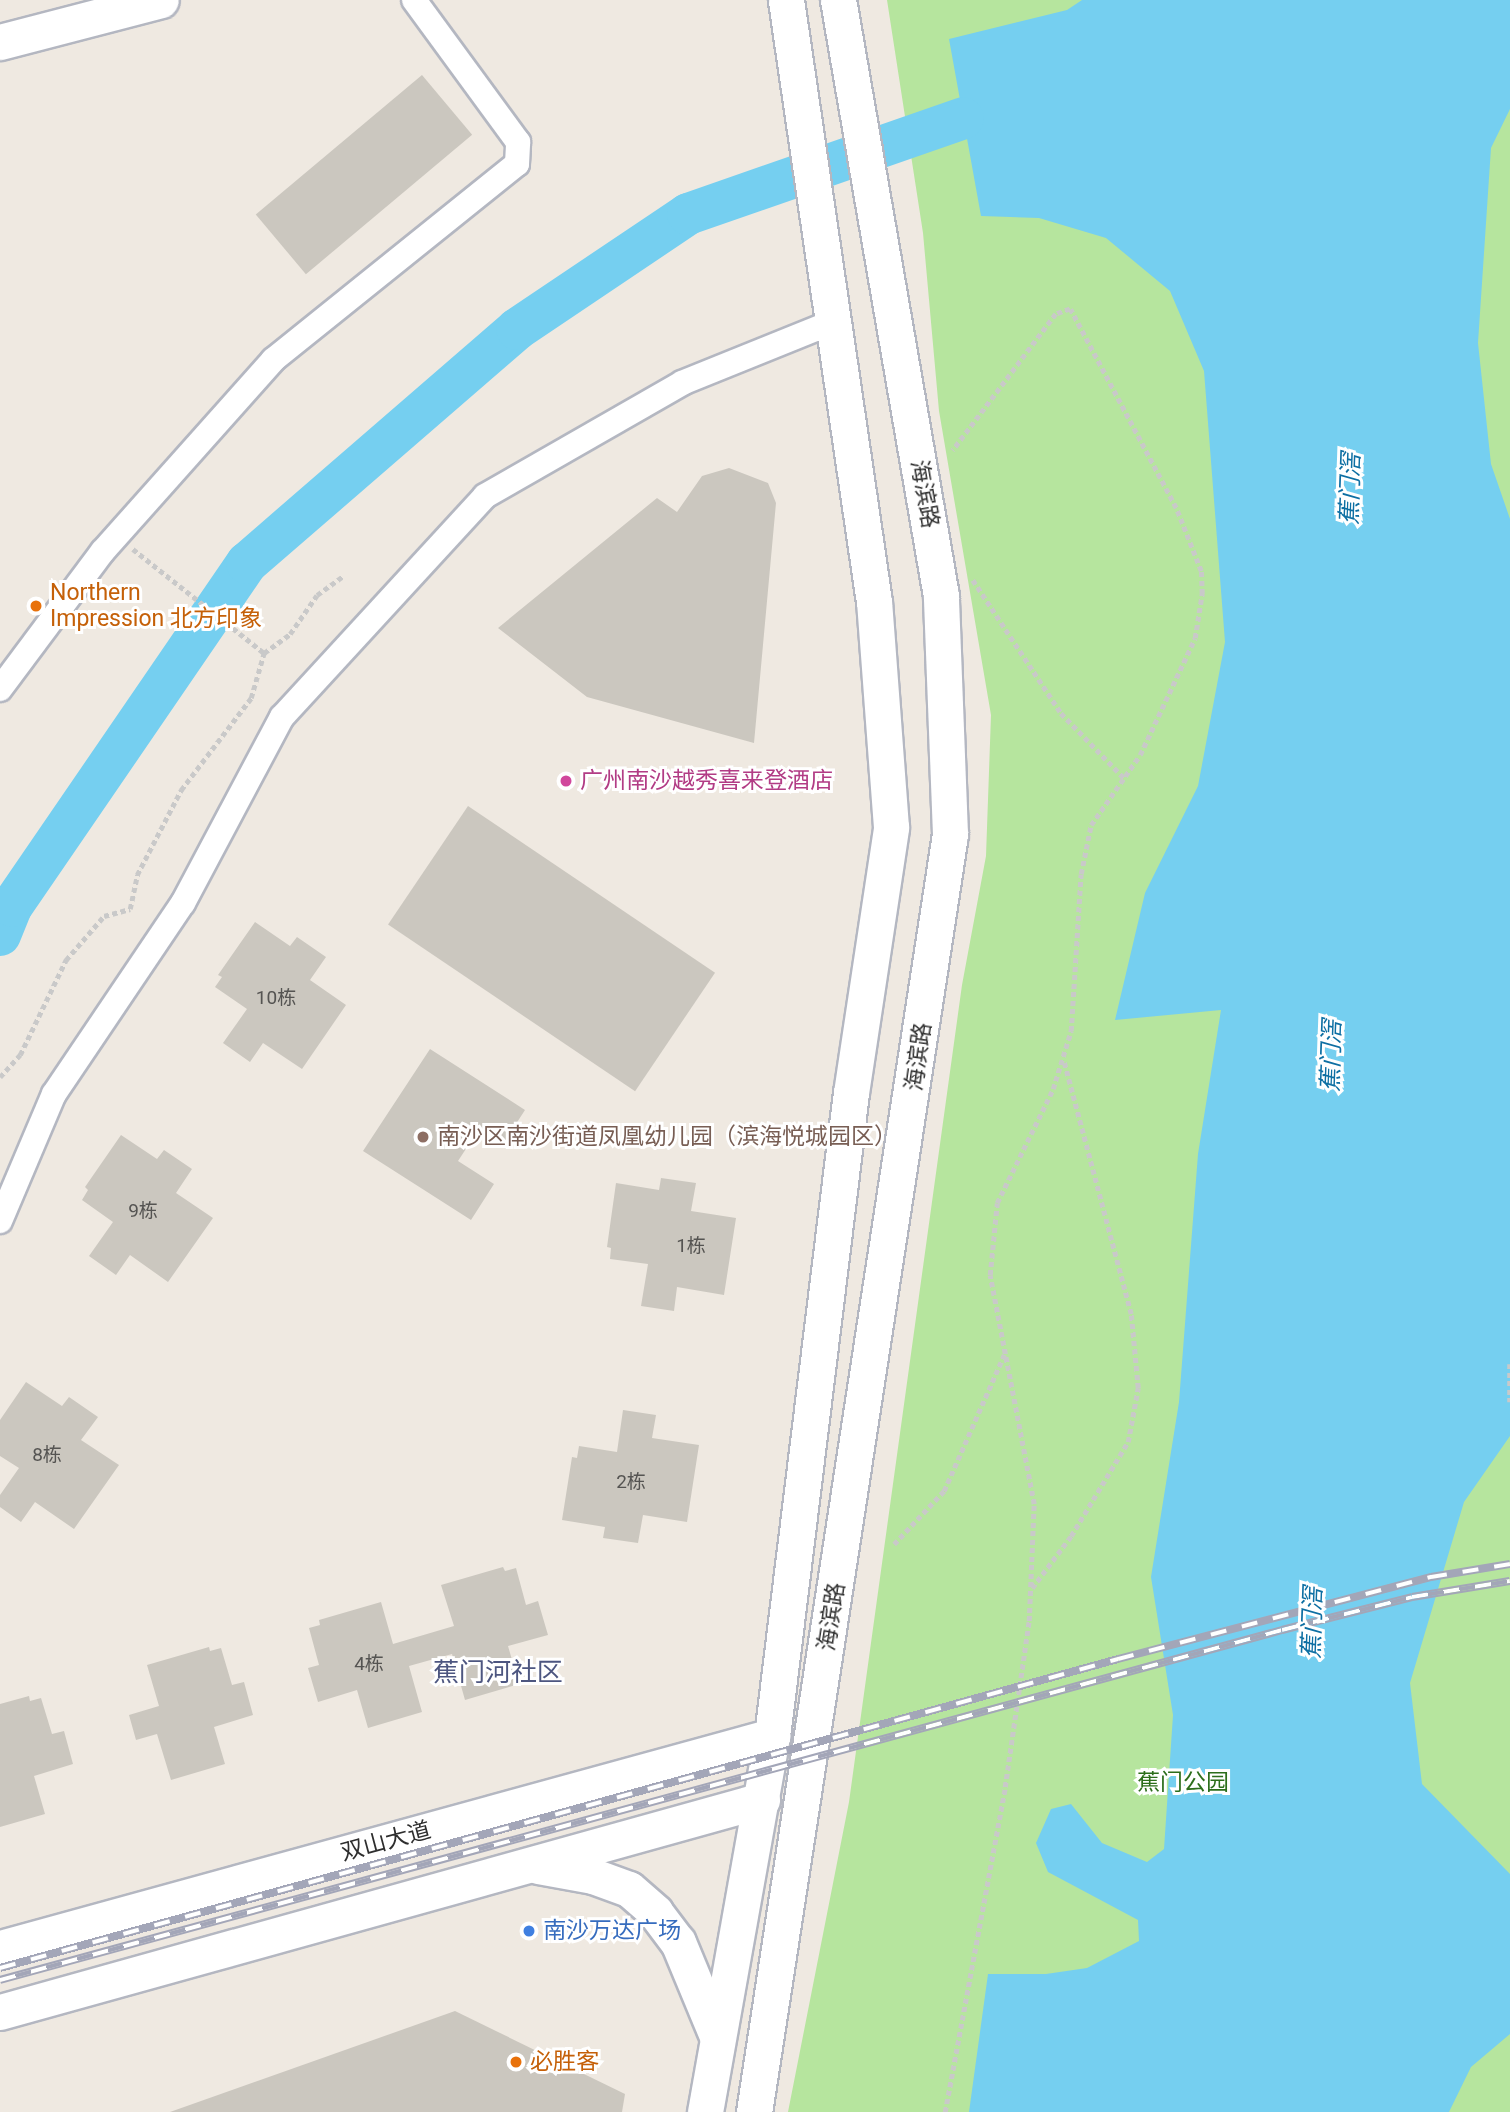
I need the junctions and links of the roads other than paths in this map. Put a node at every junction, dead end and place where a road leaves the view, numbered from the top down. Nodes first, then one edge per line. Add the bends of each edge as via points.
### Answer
1 (162, 0) edge
2 (414, 0) edge
3 (786, 0) edge
4 (838, 0) edge
5 (0, 42) edge
6 (833, 322) junction
7 (0, 689) edge
8 (0, 1221) edge
9 (772, 1736) junction
10 (762, 1800) junction
11 (524, 1865) junction
12 (0, 1948) edge
13 (0, 2012) edge
14 (718, 2038) junction
15 (705, 2112) edge
16 (754, 2112) edge

1 - 5 street
2 - 7 street via 518,142 517,164 273,360 117,535
3 - 6 street, 海滨路
4 - 16 street, 海滨路 via 941,596 950,834
6 - 8 street via 682,383 485,496 282,717 183,904 54,1094
6 - 9 street, 海滨路 via 874,602 891,827 851,1093
9 - 10 street, 海滨路
9 - 12 street, 双山大道
10 - 11 street
10 - 14 street, 海滨路
11 - 13 street
11 - 14 street via 593,1876 629,1889 655,1912 683,1953
14 - 15 street, 海滨路

